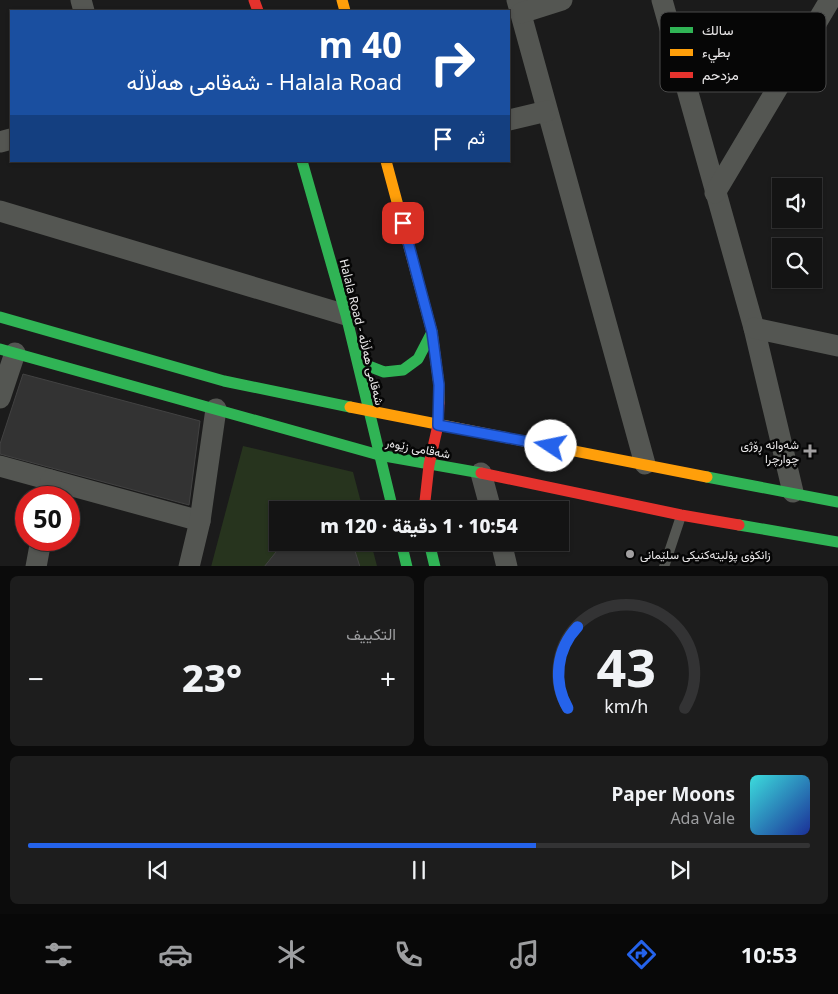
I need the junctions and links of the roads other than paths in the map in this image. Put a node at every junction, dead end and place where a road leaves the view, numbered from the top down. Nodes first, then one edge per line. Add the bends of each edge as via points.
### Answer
1 (562, 0) edge
2 (830, 0) edge
3 (519, 7) edge
4 (823, 12) edge
5 (687, 92) edge
6 (775, 92) edge
7 (547, 110) junction
8 (510, 120) edge
9 (302, 162) edge
10 (386, 162) edge
11 (715, 193) junction
12 (0, 211) edge
13 (346, 315) junction
14 (0, 317) edge
15 (754, 328) junction
16 (432, 332) junction
17 (838, 346) edge
18 (355, 350) junction
19 (7, 351) edge
20 (0, 398) edge
21 (216, 409) junction
22 (368, 410) junction
23 (438, 425) junction
24 (379, 455) junction
25 (429, 464) junction
26 (645, 464) junction
27 (0, 466) edge
28 (481, 473) junction
29 (43, 486) edge
30 (793, 492) junction
31 (80, 496) edge
32 (391, 501) edge
33 (425, 501) edge
34 (489, 501) edge
35 (838, 502) edge
36 (681, 515) junction
37 (200, 521) junction
38 (838, 542) edge
39 (38, 551) edge
40 (403, 551) edge
41 (431, 551) edge
42 (502, 551) edge
43 (36, 566) edge
44 (188, 566) edge
45 (407, 566) edge
46 (435, 566) edge
47 (506, 566) edge
48 (664, 566) edge

1 - 3 street
2 - 4 street
3 - 7 street
5 - 11 street
6 - 11 street
7 - 8 street
7 - 26 street
9 - 13 main road, Halala Road - شەقامی هەڵاڵە
10 - 16 main road
11 - 15 street
12 - 13 street
13 - 18 main road, Halala Road - شەقامی هەڵاڵە
14 - 22 main road via 224,381
15 - 17 street
15 - 30 street
16 - 18 main road via 418,359 403,370 384,372 366,365
16 - 23 main road via 439,385
18 - 22 main road, Halala Road - شەقامی هەڵاڵە
19 - 20 street
19 - 21 main road, شەقامی زێوەر
21 - 24 main road, شەقامی زێوەر
21 - 37 street
22 - 23 main road
22 - 24 main road, Halala Road - شەقامی هەڵاڵە
23 - 25 main road
23 - 26 main road
24 - 25 main road, شەقامی زێوەر
24 - 32 main road, Halala Road - شەقامی هەڵاڵە
25 - 28 main road, شەقامی زێوەر
25 - 33 main road
26 - 30 main road
27 - 29 street
28 - 34 street
28 - 36 main road, شەقامی زێوەر
30 - 35 main road
31 - 37 street
36 - 38 main road, شەقامی زێوەر
36 - 48 lane
37 - 44 street
39 - 43 street
40 - 45 main road
41 - 46 main road
42 - 47 street

